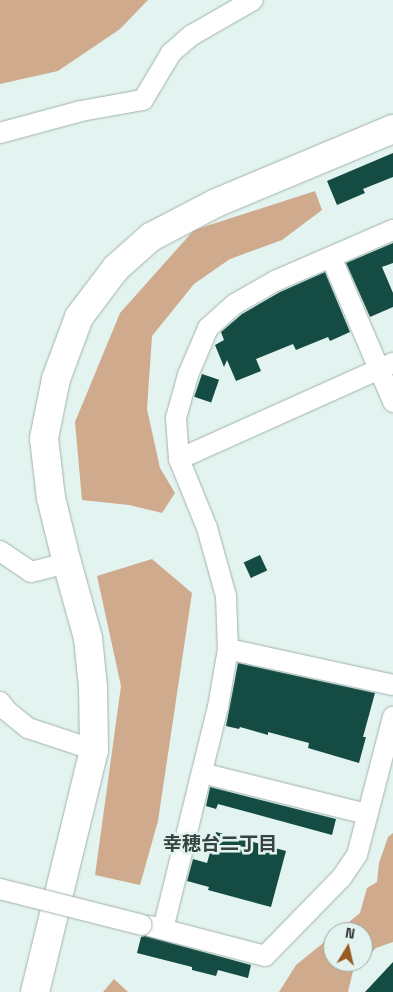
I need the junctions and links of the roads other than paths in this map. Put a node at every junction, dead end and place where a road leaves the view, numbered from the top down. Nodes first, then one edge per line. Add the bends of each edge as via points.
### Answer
1 (253, 0) edge
2 (393, 129) edge
3 (0, 133) edge
4 (393, 230) edge
5 (331, 257) junction
6 (386, 366) edge
7 (393, 402) edge
8 (179, 459) junction
9 (0, 551) edge
10 (67, 563) junction
11 (228, 649) junction
12 (393, 685) edge
13 (0, 702) edge
14 (393, 718) edge
15 (94, 750) junction
16 (202, 773) junction
17 (367, 814) junction
18 (0, 890) edge
19 (163, 929) junction
20 (34, 992) edge

1 - 3 street via 192,35 171,53 143,100 81,111
2 - 10 street via 216,203 151,237 105,282 79,317 56,379 44,438 51,498
4 - 5 street
5 - 6 street
5 - 8 street via 275,281 235,304 208,328 188,375 176,418
6 - 7 street
6 - 8 street
8 - 11 street via 207,528 223,587
9 - 10 street via 31,572
10 - 15 street via 88,638
11 - 12 street
11 - 16 street
13 - 15 street via 28,728
14 - 17 street
15 - 20 street
16 - 17 street
16 - 19 street
17 - 19 street via 357,855 342,877 265,956
18 - 19 street, bridge

